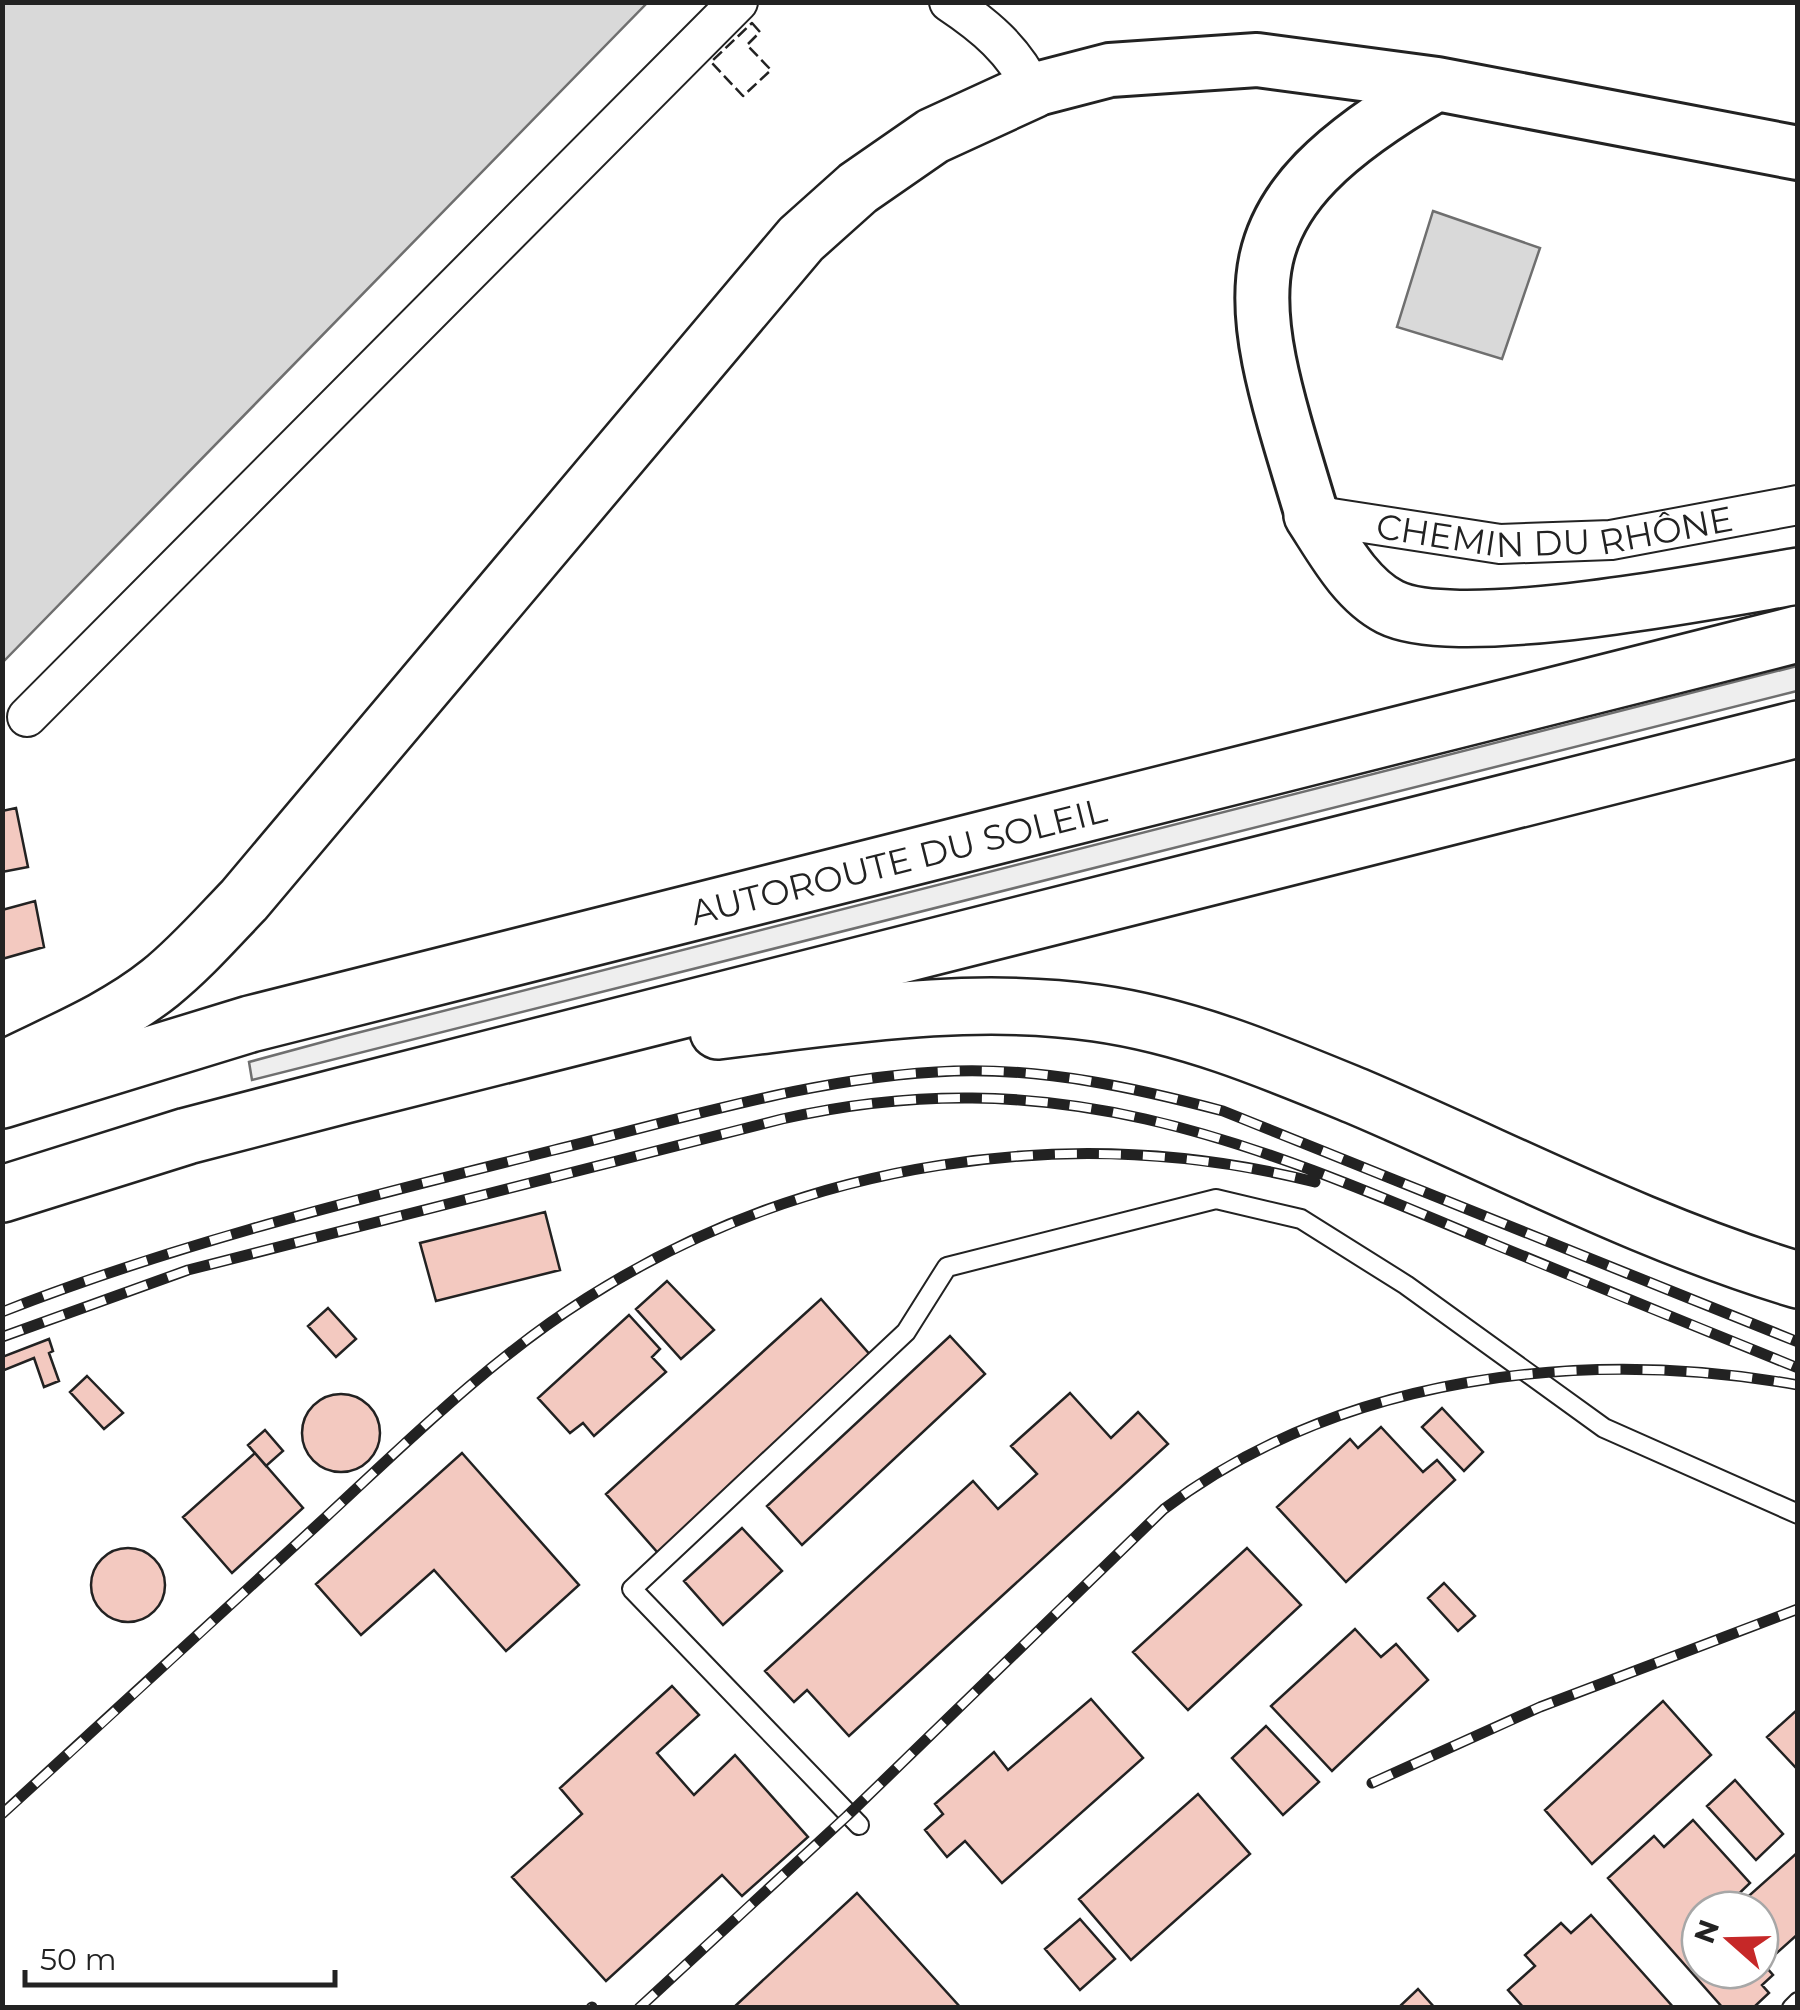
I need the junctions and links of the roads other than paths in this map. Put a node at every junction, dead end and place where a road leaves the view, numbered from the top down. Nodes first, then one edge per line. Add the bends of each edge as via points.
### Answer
1 (738, 2) edge
2 (949, 2) edge
3 (1437, 84) junction
4 (1033, 90) junction
5 (1798, 152) edge
6 (1798, 504) edge
7 (1312, 514) junction
8 (1798, 576) edge
9 (1798, 634) edge
10 (27, 717) dead end
11 (1798, 728) edge
12 (496, 1058) junction
13 (2, 1070) edge
14 (2, 1100) edge
15 (2, 1194) edge
16 (1798, 1280) edge
17 (1798, 1514) edge
18 (859, 1825) dead end
19 (1798, 2002) edge
20 (1792, 2008) edge

1 - 10 street
2 - 4 street via 1018,60
3 - 4 street via 1257,60 1110,70
3 - 5 street
3 - 7 street via 1375,120 1322,163 1273,232 1260,279 1262,323 1272,381
4 - 13 highway via 933,136 858,188 801,239 195,951 101,1021
6 - 7 street, CHEMIN DU RHÔNE via 1610,540 1500,544
7 - 8 highway via 1365,588 1418,617 1502,616
9 - 14 highway, AUTOROUTE DU SOLEIL via 250,1024
11 - 12 highway
12 - 15 highway via 187,1136
12 - 16 highway via 903,1009 1029,1006 1096,1013 1205,1037 1271,1060 1680,1240
17 - 18 lane via 1604,1428 1406,1284 1301,1219 1216,1199 947,1268 906,1332 632,1590
19 - 20 lane

